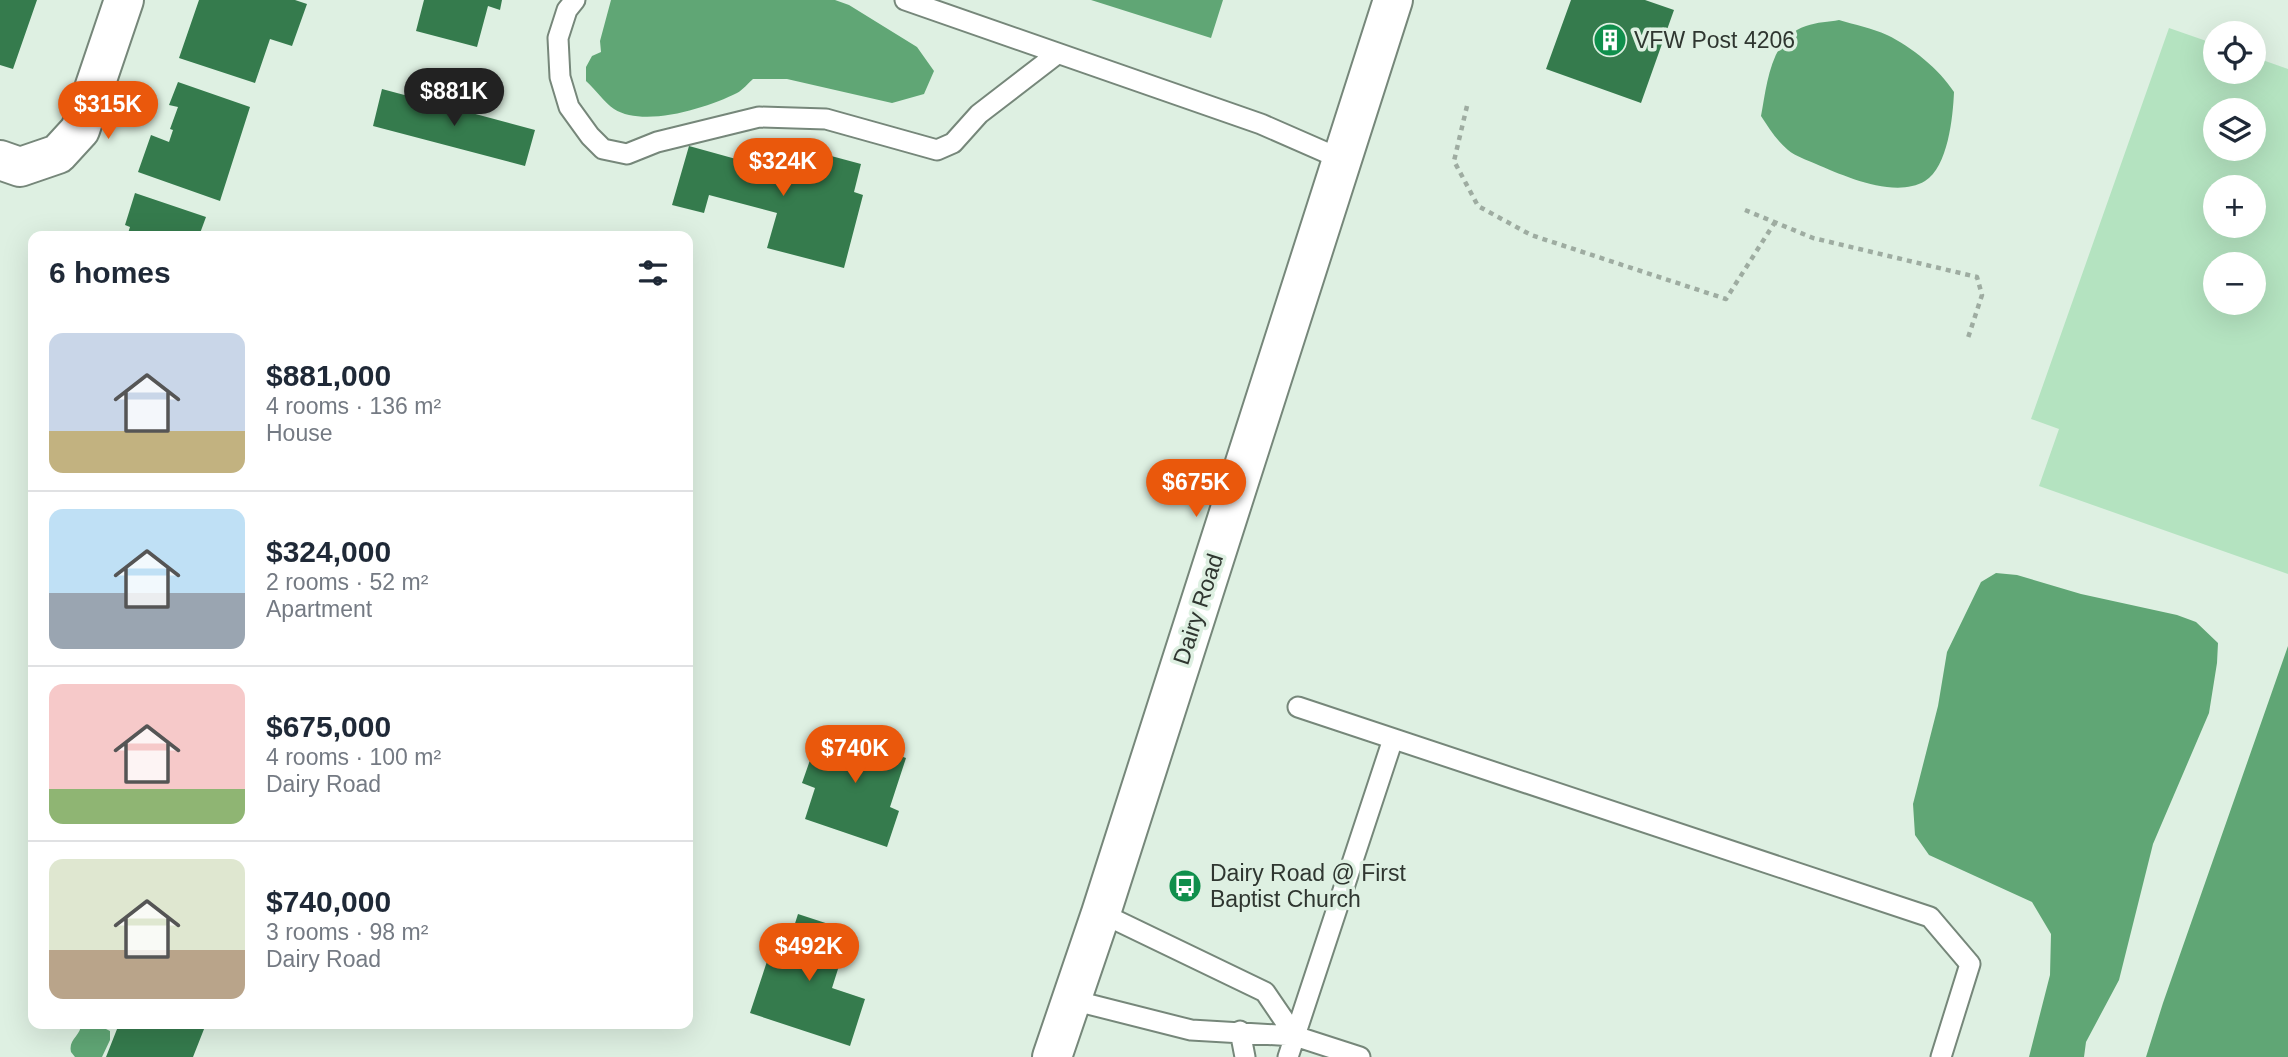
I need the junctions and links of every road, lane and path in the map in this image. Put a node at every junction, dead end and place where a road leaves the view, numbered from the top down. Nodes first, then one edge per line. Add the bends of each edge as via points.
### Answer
1 (124, 0) edge
2 (575, 0) edge
3 (905, 0) edge
4 (1393, 0) edge
5 (1057, 54) junction
6 (1467, 106) dead end
7 (1341, 159) junction
8 (0, 160) edge
9 (1745, 210) dead end
10 (1775, 222) junction
11 (1968, 341) dead end
12 (1297, 708) dead end
13 (1393, 739) junction
14 (1101, 914) junction
15 (1072, 1000) junction
16 (1240, 1031) junction
17 (1295, 1036) junction
18 (1052, 1057) edge
19 (1245, 1057) edge
20 (1288, 1057) edge
21 (1360, 1057) edge
22 (1941, 1057) edge

1 - 8 street via 80,130 58,154 20,167
2 - 5 lane via 558,38 560,78 569,107 603,149 627,154 759,117 826,119 937,150 953,143 979,114
3 - 5 lane
4 - 7 street, Dairy Road
5 - 7 lane via 1261,124
6 - 10 path via 1454,161 1478,206 1531,235 1726,299
7 - 14 street, Dairy Road
9 - 10 path
10 - 11 path via 1813,239 1977,277 1982,295
12 - 13 lane
13 - 17 lane
13 - 22 lane via 1930,917 1970,964
14 - 15 street, Dairy Road
14 - 17 lane via 1265,992
15 - 16 lane via 1191,1030
15 - 18 street, Dairy Road
16 - 17 lane
16 - 19 lane
17 - 20 lane
17 - 21 lane

